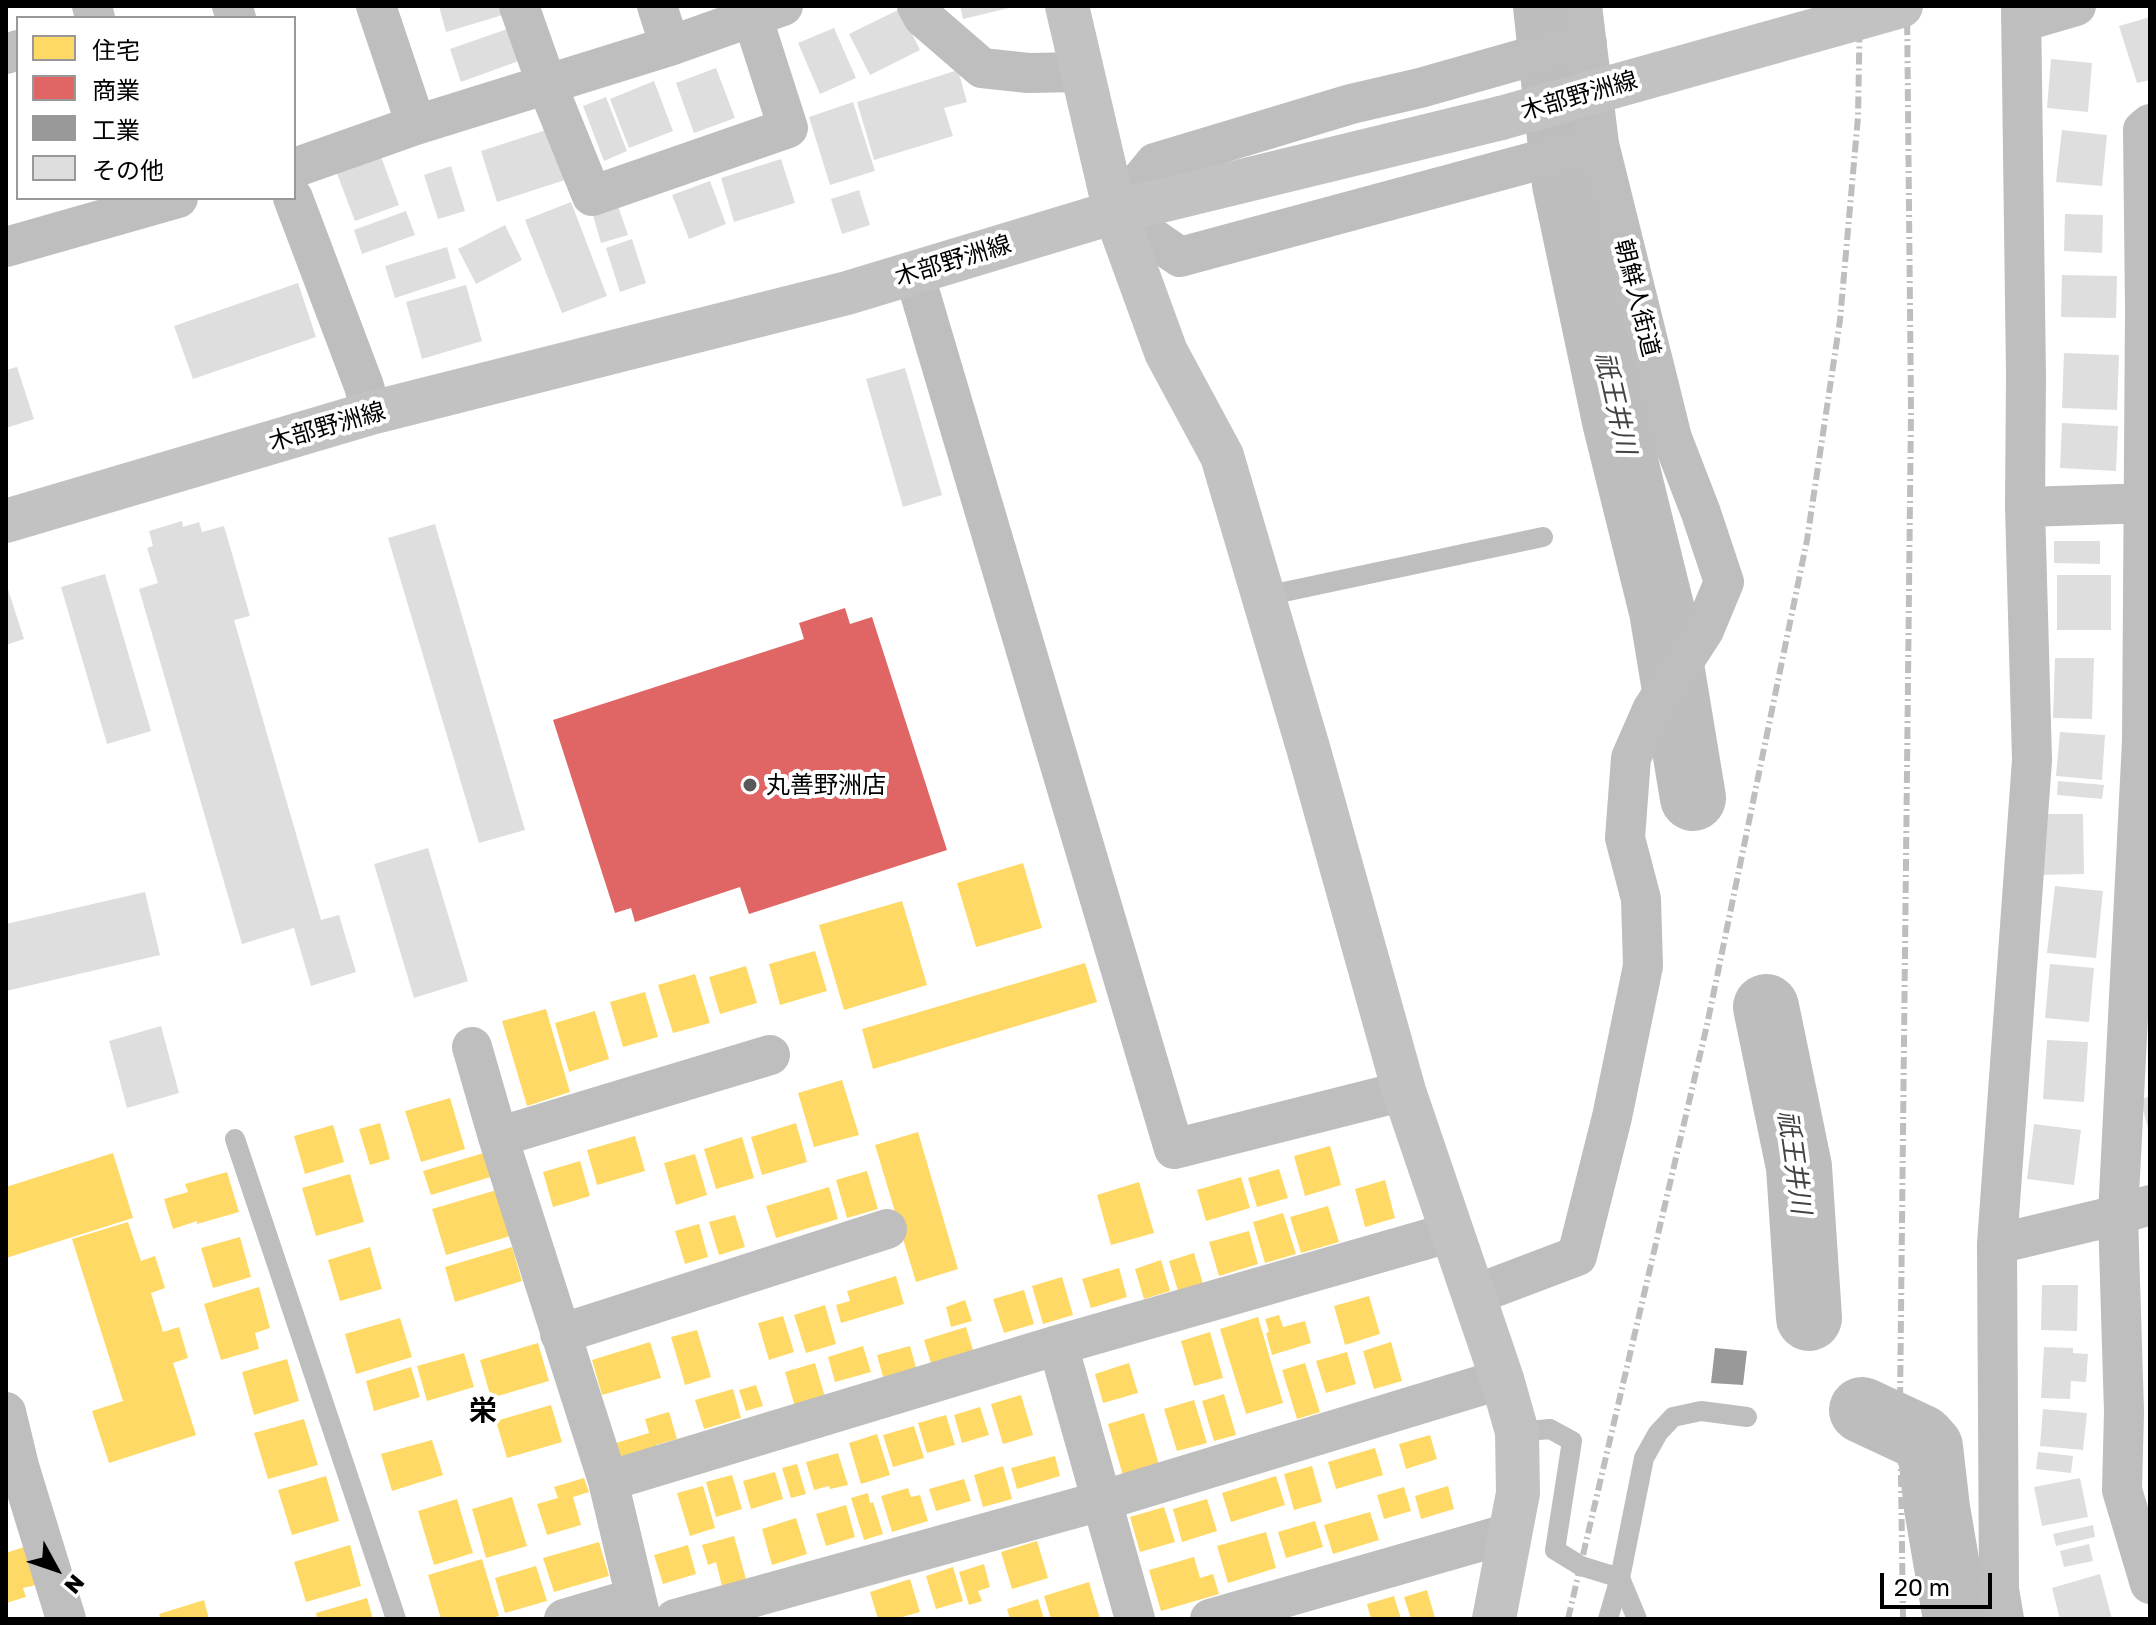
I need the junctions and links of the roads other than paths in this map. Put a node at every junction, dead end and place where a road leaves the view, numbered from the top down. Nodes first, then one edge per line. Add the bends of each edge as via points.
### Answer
1 (376, 6) edge
2 (519, 6) edge
3 (657, 6) edge
4 (917, 6) edge
5 (1067, 6) edge
6 (1901, 6) edge
7 (2076, 6) edge
8 (767, 11) edge
9 (2021, 14) edge
10 (1570, 37) edge
11 (670, 46) junction
12 (1082, 72) junction
13 (547, 85) junction
14 (2150, 124) edge
15 (416, 125) junction
16 (1590, 146) junction
17 (296, 167) edge
18 (161, 200) edge
19 (294, 200) edge
20 (1115, 212) junction
21 (6, 247) edge
22 (914, 273) junction
23 (2148, 308) edge
24 (371, 413) junction
25 (2146, 503) edge
26 (2025, 507) junction
27 (6, 521) edge
28 (1543, 537) dead end
29 (1265, 596) junction
30 (2146, 740) edge
31 (2140, 973) edge
32 (472, 1047) dead end
33 (770, 1055) dead end
34 (1404, 1091) junction
35 (498, 1137) junction
36 (235, 1139) dead end
37 (2134, 1210) edge
38 (887, 1229) dead end
39 (1452, 1232) junction
40 (1997, 1244) junction
41 (1474, 1295) junction
42 (560, 1334) junction
43 (1058, 1345) junction
44 (1502, 1379) junction
45 (2137, 1408) edge
46 (6, 1412) edge
47 (1747, 1417) dead end
48 (1517, 1432) junction
49 (13, 1468) edge
50 (608, 1481) junction
51 (1101, 1501) junction
52 (1510, 1533) junction
53 (1620, 1578) junction
54 (2150, 1584) edge
55 (2001, 1604) edge
56 (638, 1609) edge
57 (62, 1618) edge
58 (396, 1619) edge
59 (564, 1619) edge
60 (675, 1619) edge
61 (1135, 1619) edge
62 (1210, 1619) edge
63 (1494, 1619) edge
64 (1608, 1619) edge
65 (1637, 1619) edge

1 - 15 street
2 - 13 street
3 - 11 street
4 - 12 street via 982,68
5 - 12 main road
6 - 20 main road, 木部野洲線, bridge via 1501,118
7 - 9 street
8 - 11 street
8 - 13 street via 788,128 592,196
9 - 26 street
10 - 16 street, 朝鮮人街道
10 - 20 street via 1420,88 1155,163
11 - 13 street
12 - 20 main road
13 - 15 street
14 - 23 street via 2143,130
15 - 17 street
16 - 20 street via 1180,257
16 - 41 street, 朝鮮人街道 via 1672,438 1724,582 1704,630 1652,710 1631,758 1625,838 1641,899 1643,966 1577,1256
18 - 21 street
19 - 24 street
20 - 22 main road, 木部野洲線
20 - 29 main road via 1166,352 1222,456
22 - 24 main road, 木部野洲線
22 - 34 street via 1174,1149
23 - 25 street
24 - 27 main road, 木部野洲線
25 - 26 street
25 - 30 street
26 - 40 street via 2032,760
28 - 29 lane
29 - 34 main road
30 - 31 street
31 - 37 street
32 - 35 street
33 - 35 street
34 - 39 main road
35 - 42 street
36 - 58 lane
37 - 40 street
37 - 45 street
38 - 42 street
39 - 41 main road
39 - 43 street
40 - 55 street
41 - 44 main road
42 - 50 street
43 - 50 street
43 - 51 street
44 - 48 main road
44 - 51 street
45 - 54 street via 2122,1490
46 - 49 street
47 - 53 lane via 1701,1411 1673,1417 1658,1433 1644,1458
48 - 52 main road via 1518,1493
48 - 53 lane via 1550,1429 1572,1441 1555,1550 1581,1566
49 - 57 street
50 - 56 street
51 - 60 street
51 - 61 street
52 - 62 street
52 - 63 main road
53 - 64 lane
53 - 65 lane
56 - 59 street

